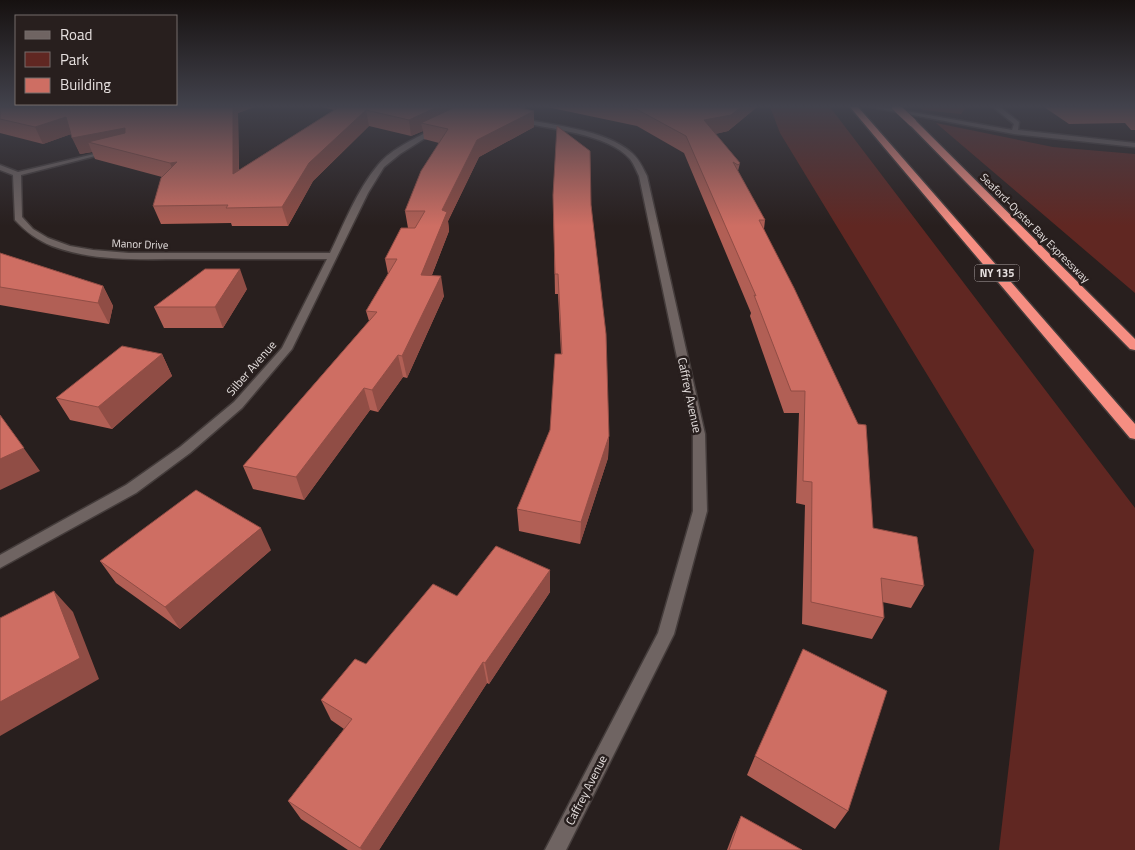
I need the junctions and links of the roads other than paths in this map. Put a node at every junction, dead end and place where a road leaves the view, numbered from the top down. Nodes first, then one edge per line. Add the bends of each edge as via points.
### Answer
1 (405, 147) edge
2 (616, 147) edge
3 (888, 147) edge
4 (937, 147) edge
5 (120, 149) edge
6 (0, 167) edge
7 (17, 174) junction
8 (333, 256) junction
9 (1135, 346) edge
10 (1135, 434) edge
11 (0, 562) edge
12 (555, 850) edge

1 - 8 street, Silber Avenue via 381,166
2 - 12 street, Caffrey Avenue via 631,156 643,176 699,434 700,511 666,634
3 - 10 highway, NY 135
4 - 9 highway, Seaford-Oyster Bay Expressway, bridge
5 - 7 street
6 - 7 street
7 - 8 street, Manor Drive via 18,218 35,235 64,247 96,254 129,256
8 - 11 street, Silber Avenue via 287,349 238,405 185,450 130,489

